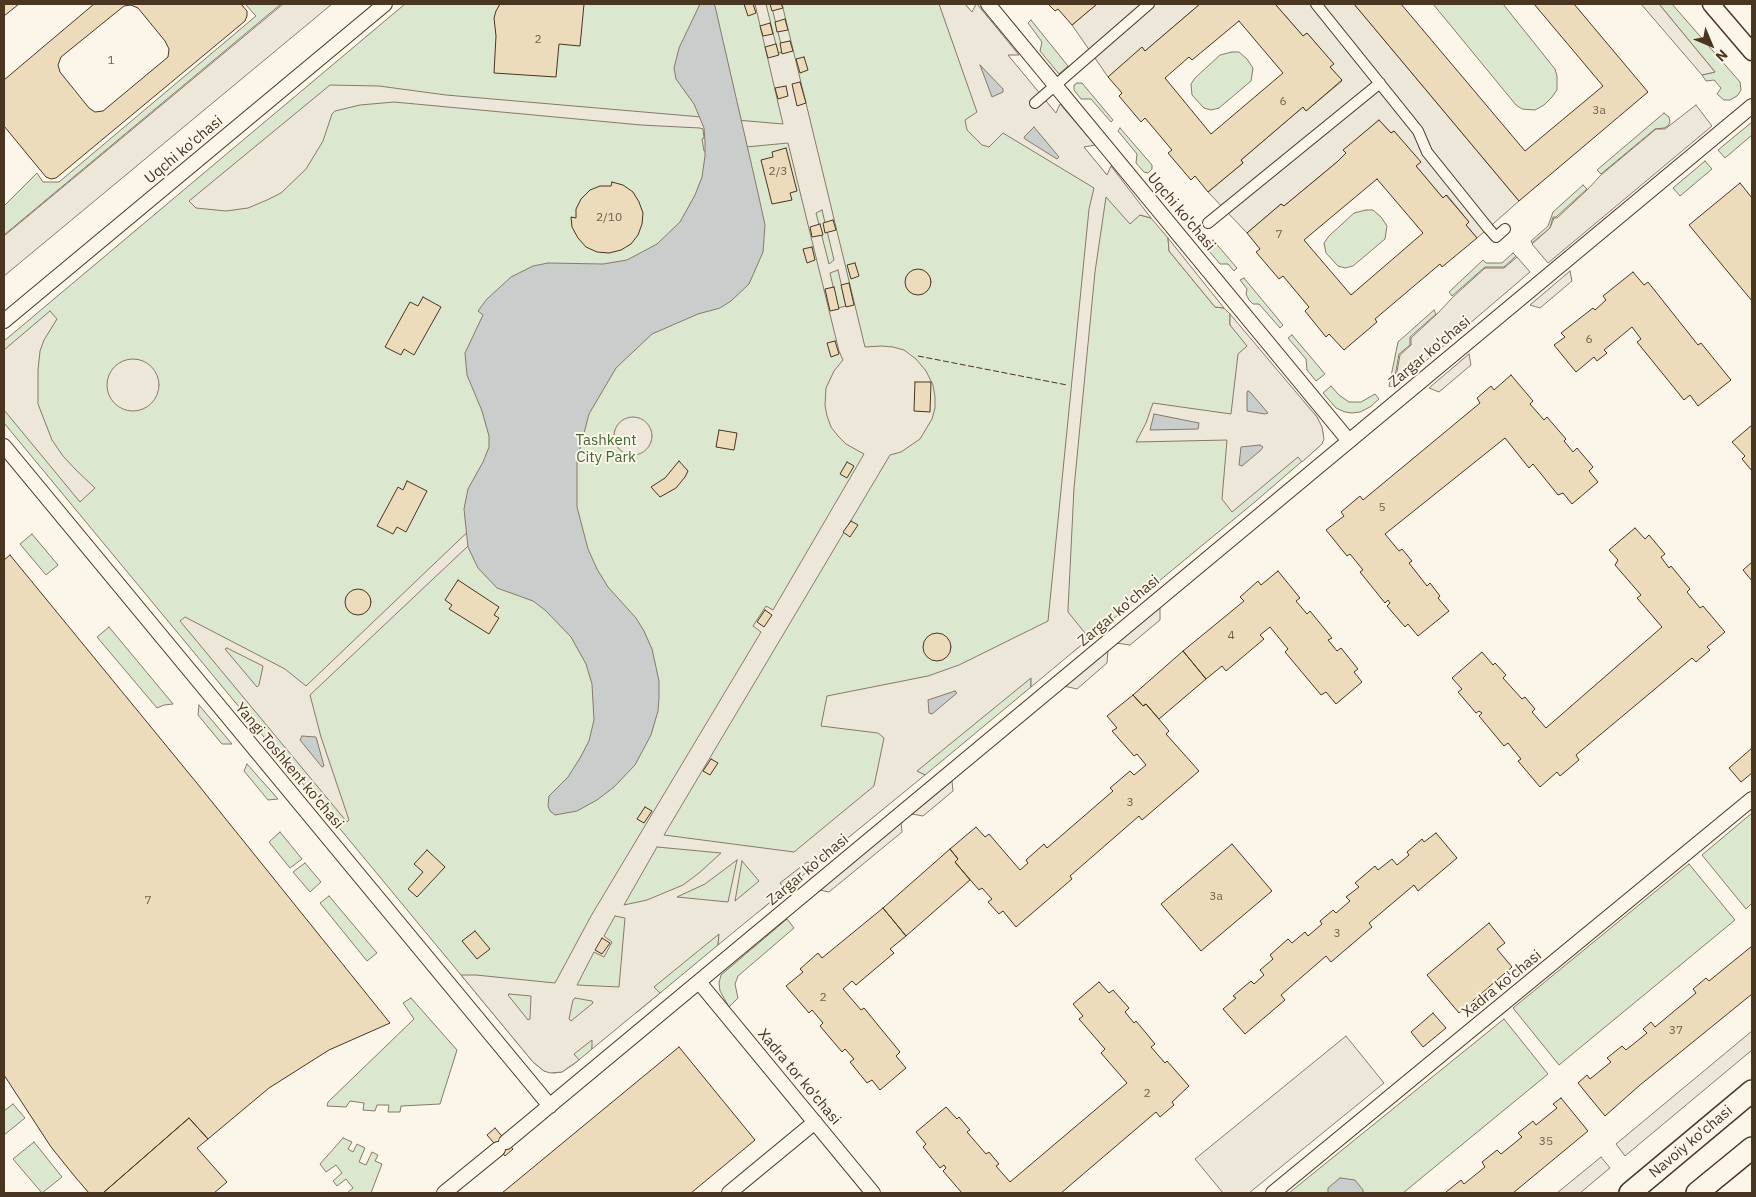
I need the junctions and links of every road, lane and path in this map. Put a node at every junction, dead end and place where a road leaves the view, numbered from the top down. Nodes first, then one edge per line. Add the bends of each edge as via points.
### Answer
1 (385, 4) edge
2 (988, 4) edge
3 (1149, 4) edge
4 (1316, 4) edge
5 (1711, 4) edge
6 (1752, 52) edge
7 (1380, 83) junction
8 (1056, 85) junction
9 (1035, 103) dead end
10 (1752, 106) edge
11 (1208, 223) dead end
12 (1505, 228) dead end
13 (4, 321) edge
14 (1349, 441) junction
15 (4, 446) edge
16 (1752, 799) edge
17 (699, 982) junction
18 (1752, 1091) edge
19 (550, 1106) junction
20 (815, 1122) junction
21 (1752, 1148) edge
22 (444, 1193) edge
23 (729, 1193) edge
24 (873, 1193) edge
25 (1273, 1193) edge
26 (1630, 1193) edge
27 (1697, 1193) edge

1 - 13 street, Uqchi ko'chasi
2 - 8 street, Uqchi ko'chasi
3 - 8 street
4 - 7 street
5 - 6 street
7 - 11 street
7 - 12 street via 1418,130 1427,152 1488,228 1496,237
8 - 9 street
8 - 14 street, Uqchi ko'chasi
10 - 14 street, Zargar ko'chasi
14 - 17 street, Zargar ko'chasi
15 - 19 street, Yangi Toshkent ko'chasi
16 - 25 street, Xadra ko'chasi
17 - 19 street, Zargar ko'chasi
17 - 20 street, Xadra tor ko'chasi
18 - 26 main road, Navoiy ko'chasi
19 - 22 street, Zargar ko'chasi
20 - 23 street
20 - 24 street, Xadra tor ko'chasi
21 - 27 main road

